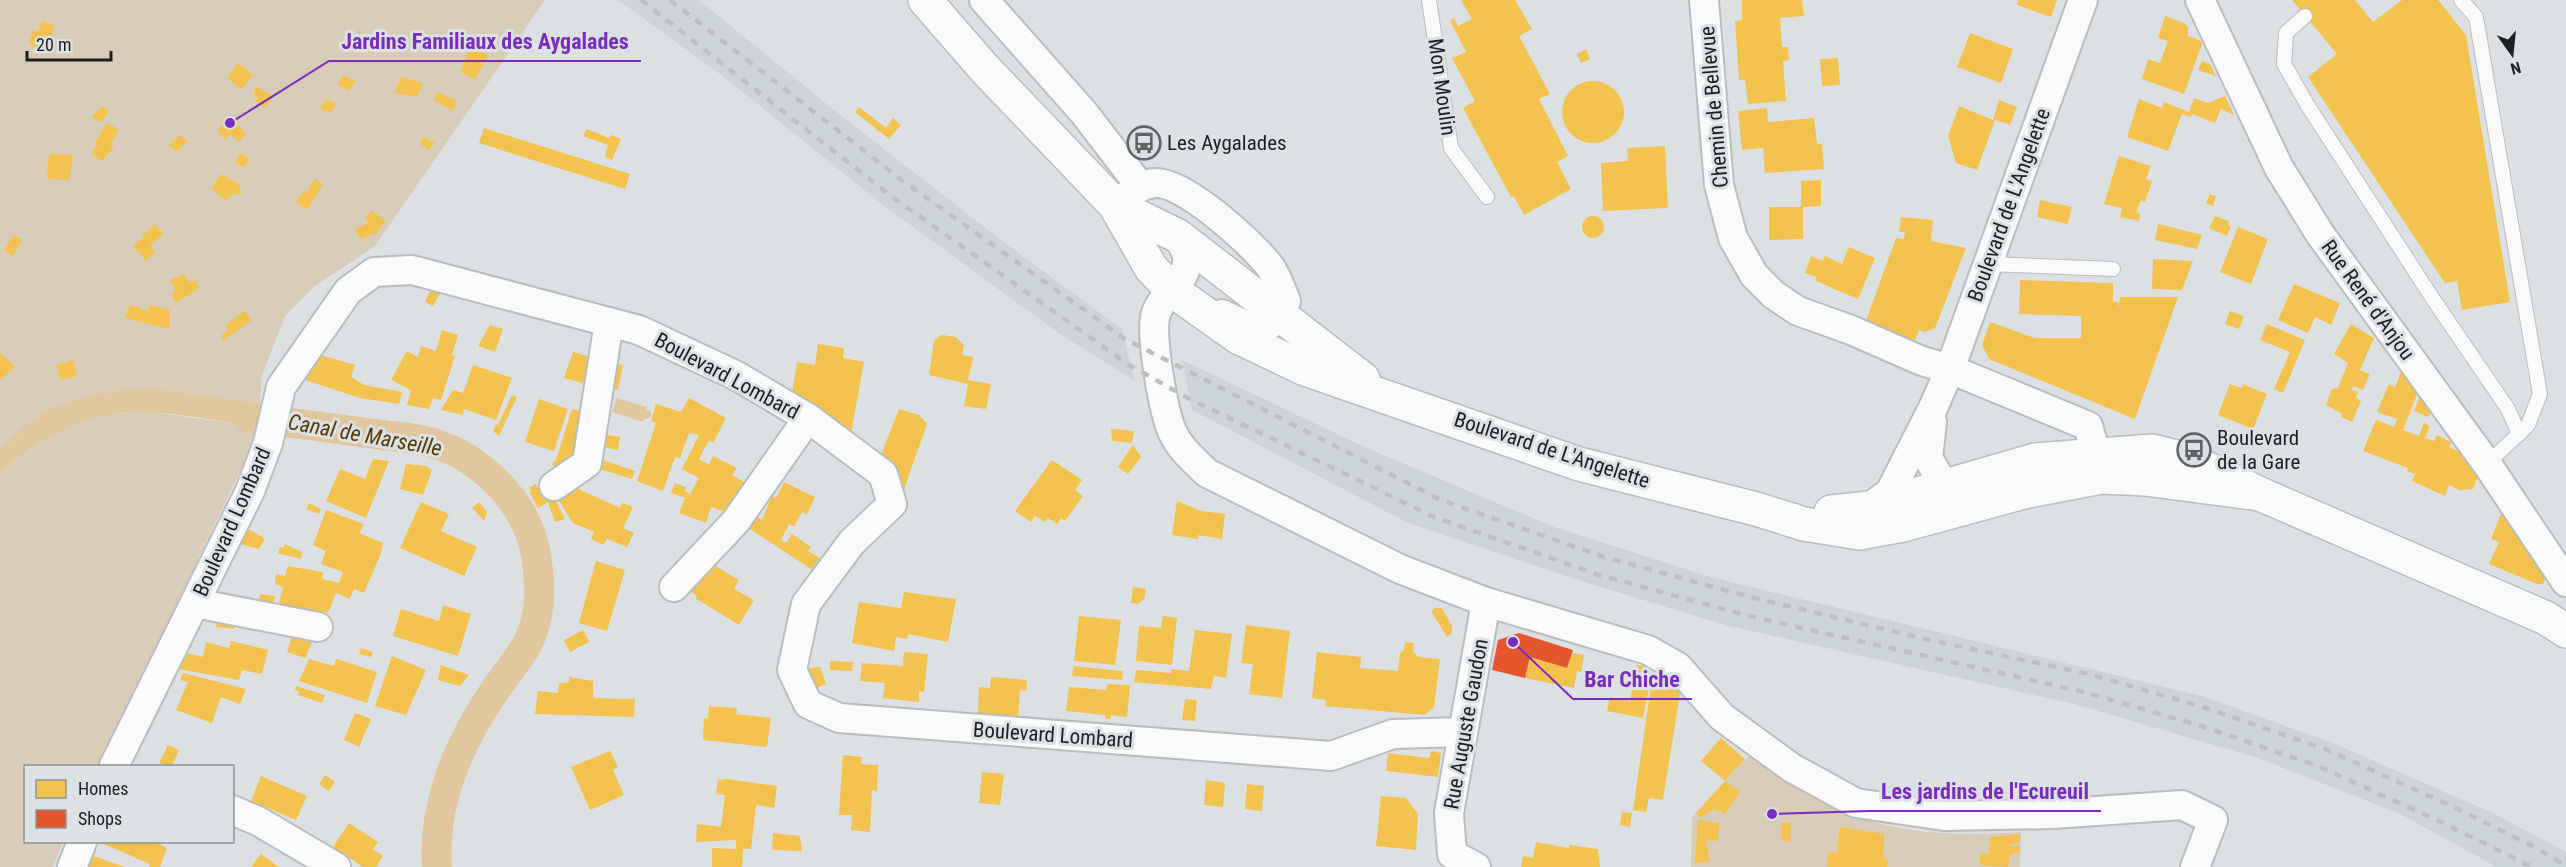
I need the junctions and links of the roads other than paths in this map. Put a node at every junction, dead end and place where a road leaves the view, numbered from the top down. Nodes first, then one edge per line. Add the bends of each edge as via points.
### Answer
1 (925, 0) edge
2 (984, 0) edge
3 (1429, 0) edge
4 (1704, 0) edge
5 (2083, 0) edge
6 (2200, 0) edge
7 (2461, 0) edge
8 (2305, 16) dead end
9 (1127, 196) junction
10 (1488, 197) dead end
11 (1178, 236) junction
12 (1988, 264) junction
13 (2113, 269) dead end
14 (1172, 290) junction
15 (1281, 315) junction
16 (609, 322) junction
17 (1950, 369) junction
18 (1383, 394) junction
19 (1933, 408) junction
20 (808, 418) junction
21 (2519, 434) junction
22 (2096, 454) junction
23 (2487, 465) junction
24 (2070, 482) junction
25 (554, 486) dead end
26 (1946, 488) junction
27 (2024, 492) junction
28 (2260, 494) junction
29 (1869, 508) junction
30 (1756, 509) junction
31 (2566, 582) edge
32 (674, 587) dead end
33 (1486, 602) junction
34 (195, 603) junction
35 (2565, 625) edge
36 (318, 627) dead end
37 (1463, 732) junction
38 (121, 764) edge
39 (234, 811) edge
40 (82, 843) edge
41 (72, 867) edge
42 (336, 867) edge
43 (1476, 867) edge
44 (2195, 867) edge

1 - 9 main road via 984,68
2 - 9 street via 1084,113
3 - 10 lane, Mon Moulin via 1451,148
4 - 17 street, Chemin de Bellevue via 1719,185 1733,238 1754,275 1798,311
5 - 12 street, Boulevard de L'Angelette
6 - 23 street, Rue René d'Anjou via 2279,168 2320,234
7 - 21 lane via 2476,18 2540,394 2528,425
8 - 21 lane via 2286,33 2284,64 2508,409
9 - 11 main road, Boulevard de L'Angelette
9 - 14 main road, Boulevard de L'Angelette via 1151,268
9 - 15 street via 1156,183 1177,190 1224,219 1269,265 1286,300
11 - 14 street via 1187,257 1186,269
11 - 15 main road, Boulevard de L'Angelette
12 - 13 lane
12 - 17 street, Boulevard de L'Angelette
14 - 15 street via 1251,328 1269,324
14 - 18 main road, Boulevard de L'Angelette via 1238,338 1305,369
14 - 33 street via 1155,318 1156,364 1172,432 1185,452 1207,473 1237,489 1400,569
15 - 18 main road, Boulevard de L'Angelette
16 - 20 street, Boulevard Lombard via 639,330 737,376
16 - 25 street via 587,463
16 - 34 street, Boulevard Lombard via 412,270 374,272 348,291 281,387 268,443 250,491
17 - 19 street, Boulevard de L'Angelette
17 - 22 street via 2088,426
18 - 30 main road, Boulevard de L'Angelette via 1579,464
19 - 26 street, Boulevard de L'Angelette via 1928,458
19 - 29 street, Boulevard de L'Angelette via 1890,492
20 - 32 street via 736,521
20 - 37 street, Boulevard Lombard via 883,474 892,504 852,542 806,604 792,670 808,704 839,718 1331,756 1393,734
21 - 23 lane
22 - 24 street
22 - 26 main road via 2036,460
22 - 28 main road via 2152,451 2189,460
23 - 31 street, Rue René d'Anjou
24 - 27 main road
24 - 28 main road via 2101,477 2145,479
26 - 27 street
26 - 29 main road, Boulevard de L'Angelette
27 - 30 main road, Boulevard de L'Angelette via 1859,533 1804,524
28 - 35 main road
29 - 30 main road, Boulevard de L'Angelette via 1843,513
33 - 37 street, Rue Auguste Gaudon
33 - 44 street via 1648,650 1678,667 1722,717 1792,768 1856,803 1944,816 2053,814 2182,805 2212,820
34 - 36 street
34 - 38 street, Boulevard Lombard
37 - 43 street, Rue Auguste Gaudon via 1449,813 1452,854
39 - 42 street
40 - 41 street

